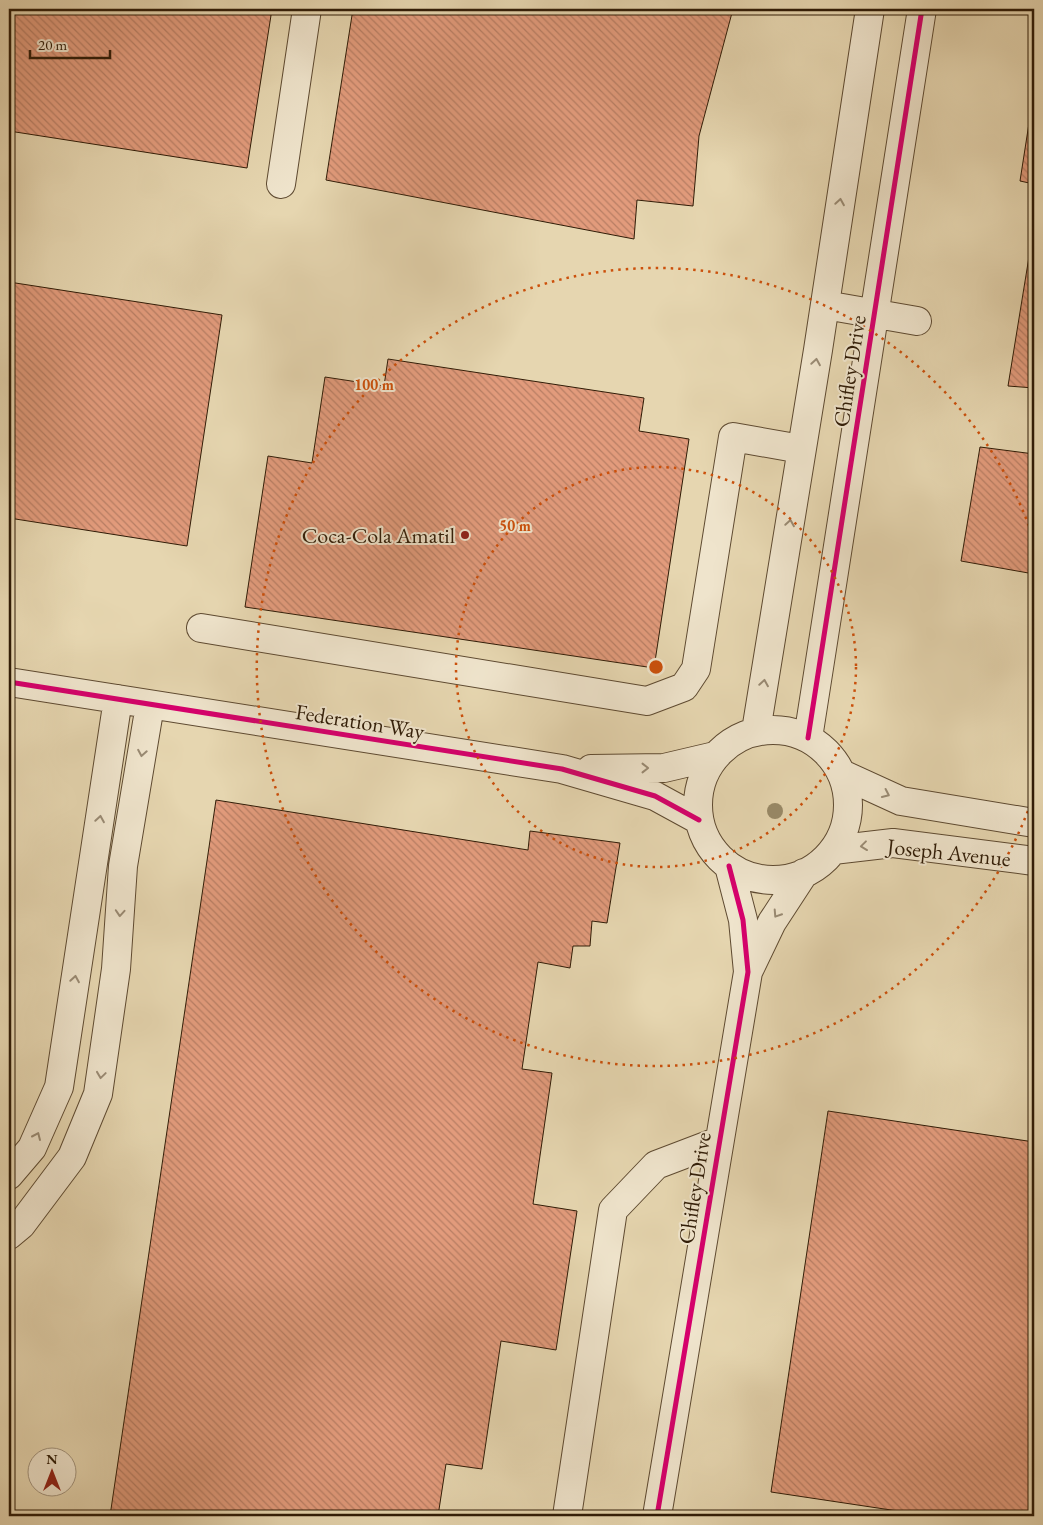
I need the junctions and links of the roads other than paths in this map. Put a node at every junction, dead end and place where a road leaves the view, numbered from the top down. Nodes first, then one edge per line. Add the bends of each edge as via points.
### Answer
1 (307, 9) edge
2 (870, 9) edge
3 (922, 9) edge
4 (281, 184) dead end
5 (825, 305) junction
6 (874, 315) junction
7 (917, 321) dead end
8 (802, 449) junction
9 (201, 628) dead end
10 (9, 682) edge
11 (118, 699) junction
12 (150, 705) junction
13 (756, 731) junction
14 (808, 738) junction
15 (715, 756) junction
16 (562, 769) junction
17 (842, 774) junction
18 (699, 820) junction
19 (1034, 824) edge
20 (833, 850) junction
21 (1034, 861) edge
22 (729, 866) junction
23 (804, 873) junction
24 (748, 972) junction
25 (719, 1141) junction
26 (9, 1175) edge
27 (9, 1235) edge
28 (567, 1516) edge
29 (657, 1516) edge

1 - 4 street
5 -> 2 street, Chifley Drive
3 - 6 street, Chifley Drive
5 - 6 street
8 -> 5 street, Chifley Drive
6 - 7 street
6 - 14 street, Chifley Drive
8 - 9 street via 733,436 696,669 684,687 647,702
13 -> 8 street, Chifley Drive
10 - 11 street, Federation Way
11 - 12 street, Federation Way
26 -> 11 street via 32,1148 59,1087
12 - 16 street, Federation Way
12 -> 27 street via 124,866 116,969 98,1094 72,1157 21,1225
13 - 14 street via 774,729
13 - 15 street via 734,740
14 - 17 street via 828,753
16 -> 15 street, Federation Way via 664,768
15 - 18 street via 704,776 698,797
16 - 18 street, Federation Way via 655,796
17 -> 19 street, Joseph Avenue via 901,801
17 - 20 street via 848,793 848,813 843,833
18 - 22 street via 705,838
21 -> 20 street, Joseph Avenue via 893,843
20 - 23 street via 820,864
22 - 23 street via 753,877 779,880
22 - 24 street, Chifley Drive via 742,920
23 -> 24 street, Chifley Drive via 772,922
24 - 25 street, Chifley Drive
25 - 28 street via 656,1165 613,1210
25 - 29 street, Chifley Drive

